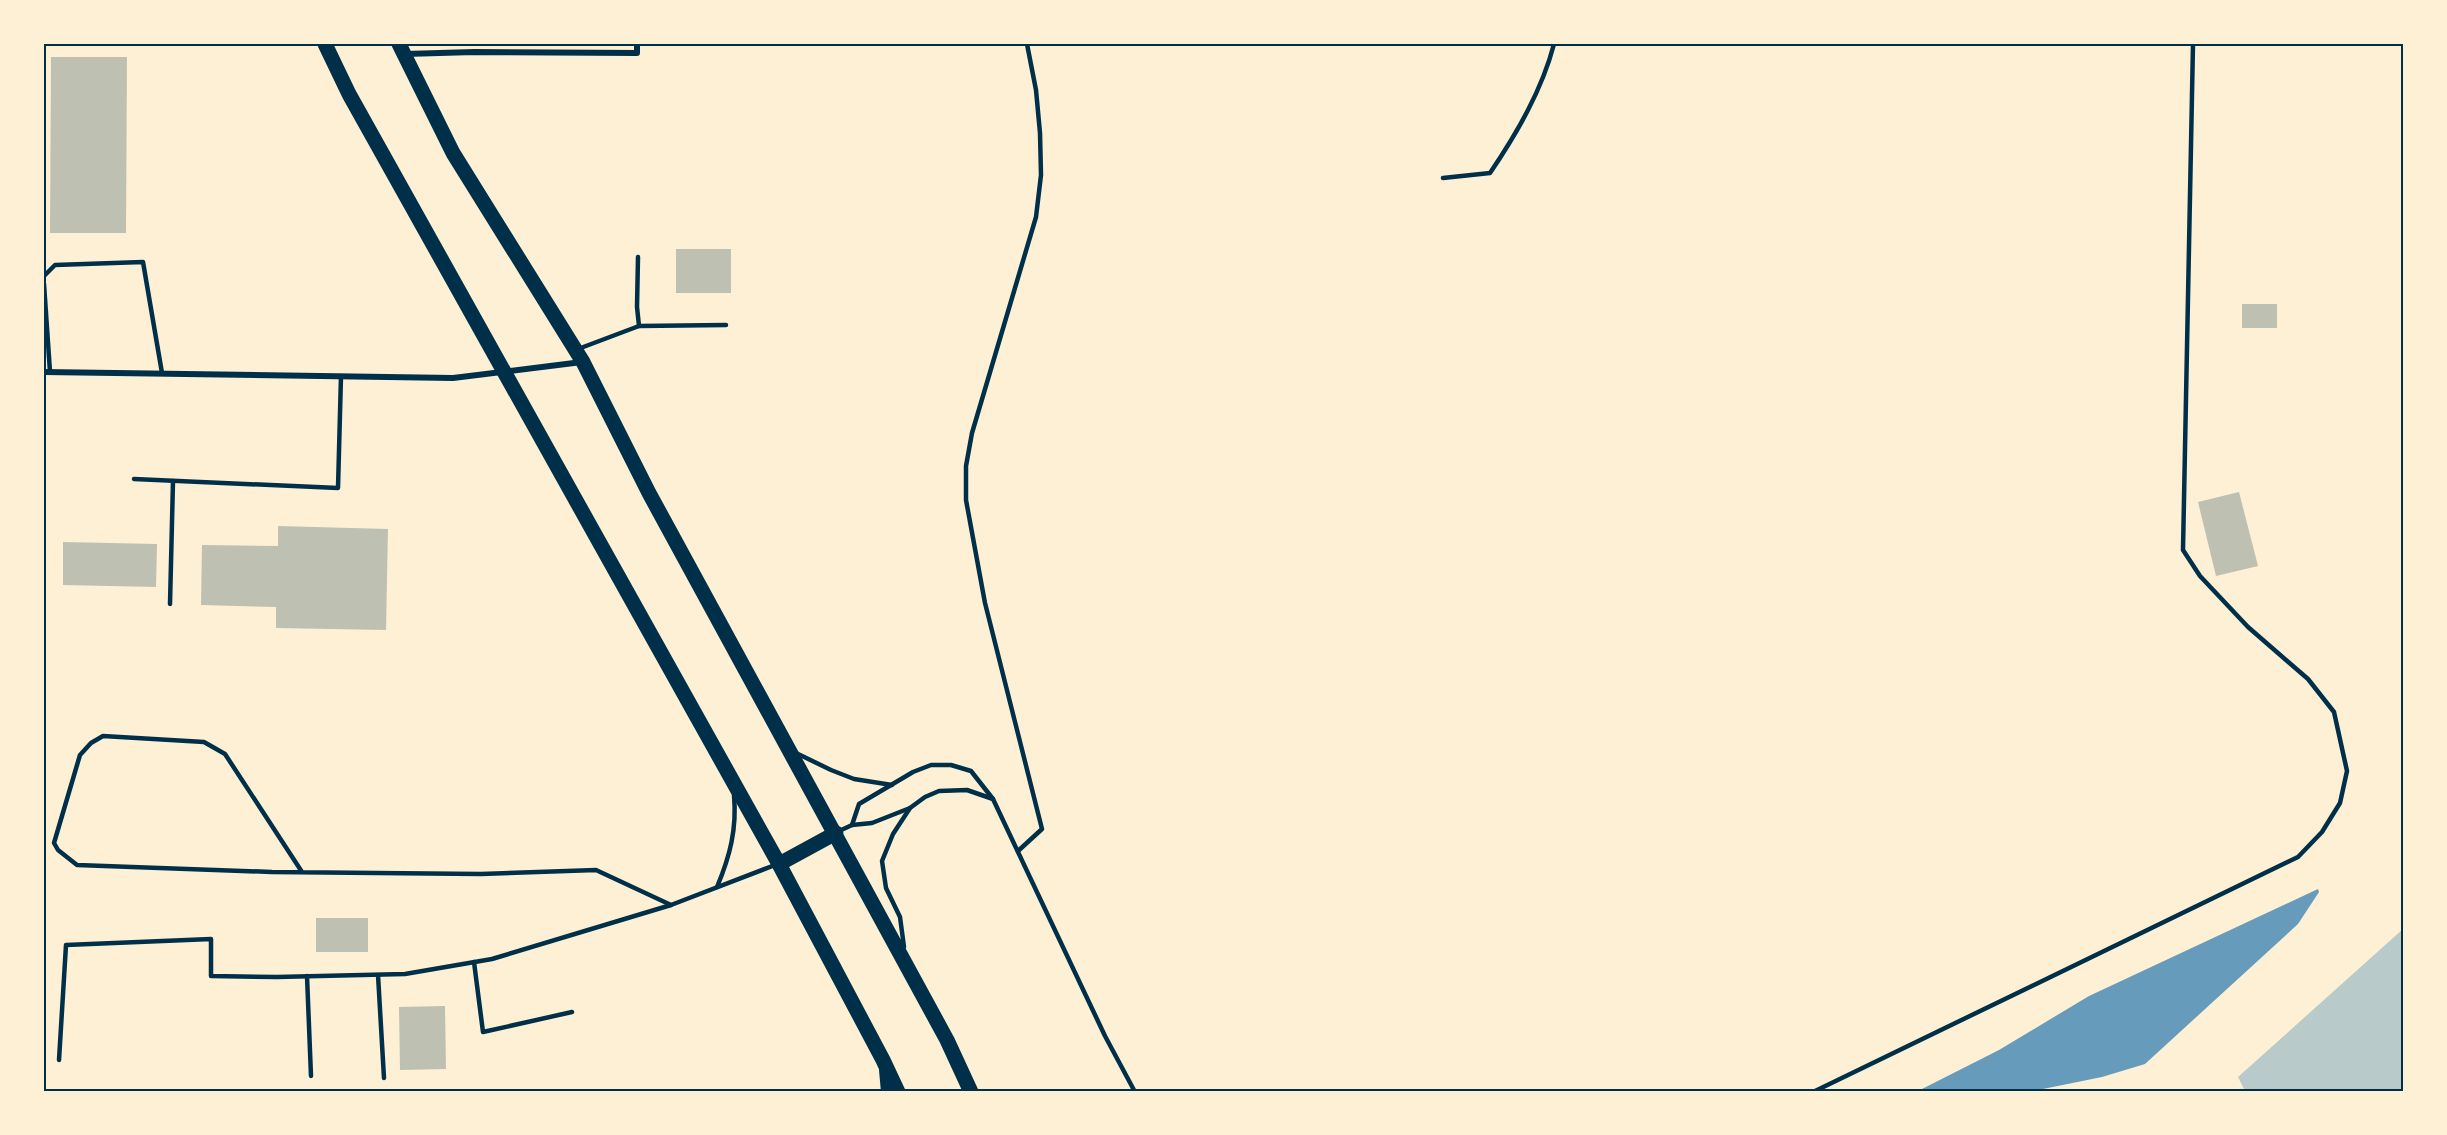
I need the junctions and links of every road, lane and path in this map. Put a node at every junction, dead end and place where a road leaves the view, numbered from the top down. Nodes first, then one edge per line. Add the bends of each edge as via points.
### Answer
1 (325, 44) edge
2 (637, 44) edge
3 (1026, 44) edge
4 (1554, 44) edge
5 (2193, 44) edge
6 (402, 49) edge
7 (1443, 178) dead end
8 (638, 257) dead end
9 (44, 276) edge
10 (44, 284) edge
11 (726, 325) dead end
12 (639, 326) junction
13 (579, 356) junction
14 (502, 371) junction
15 (47, 372) edge
16 (162, 373) junction
17 (341, 376) junction
18 (134, 479) dead end
19 (173, 481) junction
20 (170, 604) dead end
21 (789, 749) junction
22 (732, 780) junction
23 (892, 785) junction
24 (993, 799) junction
25 (910, 808) junction
26 (852, 825) junction
27 (836, 833) junction
28 (1018, 851) junction
29 (779, 864) junction
30 (302, 872) junction
31 (717, 887) junction
32 (671, 905) junction
33 (474, 962) junction
34 (905, 962) junction
35 (378, 975) junction
36 (307, 976) junction
37 (572, 1012) dead end
38 (59, 1060) dead end
39 (883, 1060) junction
40 (311, 1076) dead end
41 (384, 1078) dead end
42 (887, 1092) edge
43 (898, 1092) edge
44 (971, 1092) edge
45 (1135, 1092) edge
46 (1814, 1092) edge

1 - 14 main road
2 - 6 street via 637,53
3 - 28 lane via 1040,133 1036,217 972,433 966,466 966,500 986,603 1042,829
4 - 7 lane via 1549,64 1515,136 1490,173
5 - 46 lane via 2183,550 2200,576 2248,627 2308,679 2334,712 2347,771 2340,803 2322,832 2298,857
6 - 13 main road via 453,153
8 - 12 lane
9 - 16 lane via 55,265 143,262
10 - 15 lane
11 - 12 lane
12 - 13 lane
13 - 14 street
13 - 21 main road
14 - 17 street via 453,378
14 - 22 main road
15 - 16 street
16 - 17 street
17 - 19 lane via 338,488
18 - 19 lane
19 - 20 lane
21 - 23 lane via 831,770
21 - 27 main road
22 - 29 main road
22 - 31 lane via 734,831
23 - 24 lane via 931,765 951,765 971,771
23 - 26 lane via 859,804
24 - 25 lane via 967,790 939,791
24 - 28 lane
25 - 26 lane via 872,823
25 - 34 lane via 882,861 886,888 900,916
26 - 27 lane
27 - 29 main road
27 - 34 main road
28 - 45 lane
29 - 31 lane
29 - 39 main road
30 - 30 lane via 77,865 54,843 80,755 103,736 204,742 214,747 225,753
30 - 32 lane via 481,874 596,870
31 - 32 lane
32 - 33 lane
33 - 35 lane
33 - 37 lane via 483,1032
34 - 44 main road
35 - 36 lane
35 - 41 lane
36 - 38 lane via 211,976 212,939 66,945
36 - 40 lane
39 - 42 main road
39 - 43 main road

